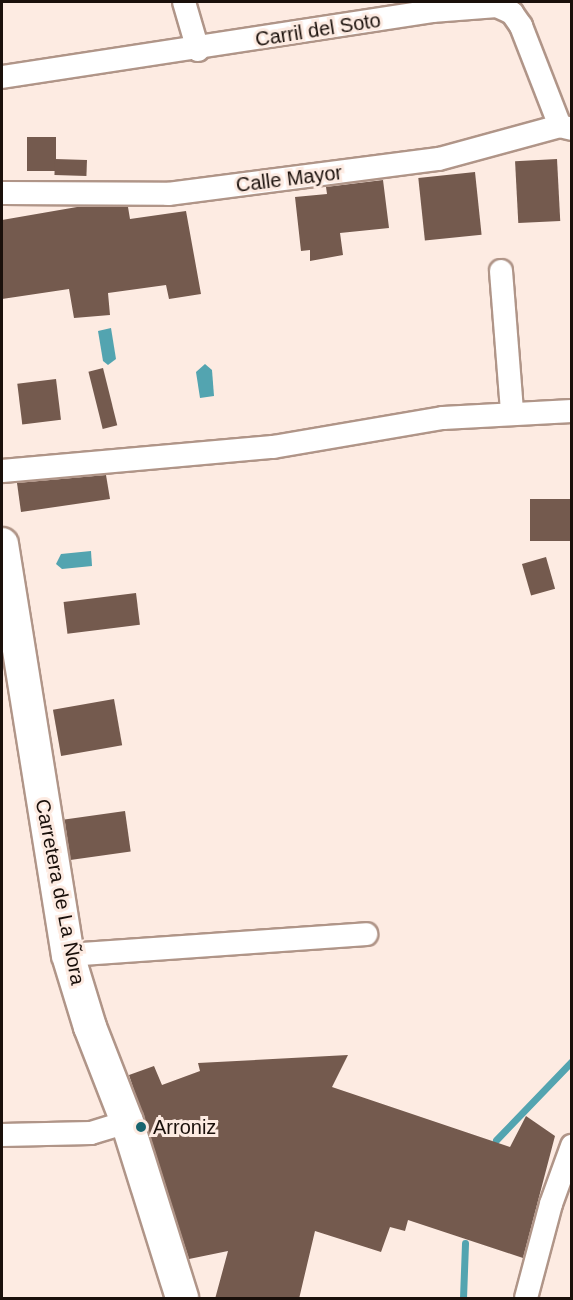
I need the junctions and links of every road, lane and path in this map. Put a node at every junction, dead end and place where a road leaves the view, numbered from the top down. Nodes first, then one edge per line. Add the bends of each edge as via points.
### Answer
1 (184, 2) edge
2 (430, 7) edge
3 (198, 50) junction
4 (2, 77) edge
5 (566, 127) edge
6 (2, 193) edge
7 (501, 271) dead end
8 (572, 411) edge
9 (512, 412) junction
10 (2, 471) edge
11 (2, 544) edge
12 (366, 934) dead end
13 (68, 955) junction
14 (127, 1122) junction
15 (2, 1135) edge
16 (572, 1146) edge
17 (182, 1299) edge
18 (526, 1299) edge

1 - 3 street
2 - 3 street, Carril del Soto
2 - 5 street, Carril del Soto via 497,6 512,13
3 - 4 street, Carril del Soto
5 - 6 street, Calle Mayor via 448,158 185,192
7 - 9 street
8 - 9 street
9 - 10 street via 443,418 273,447
11 - 13 main road, Carretera de La Ñora
12 - 13 street
13 - 14 main road, Carretera de La Ñora via 90,1027
14 - 15 street via 91,1133
14 - 17 main road, Carretera de La Ñora
16 - 18 street via 551,1204

